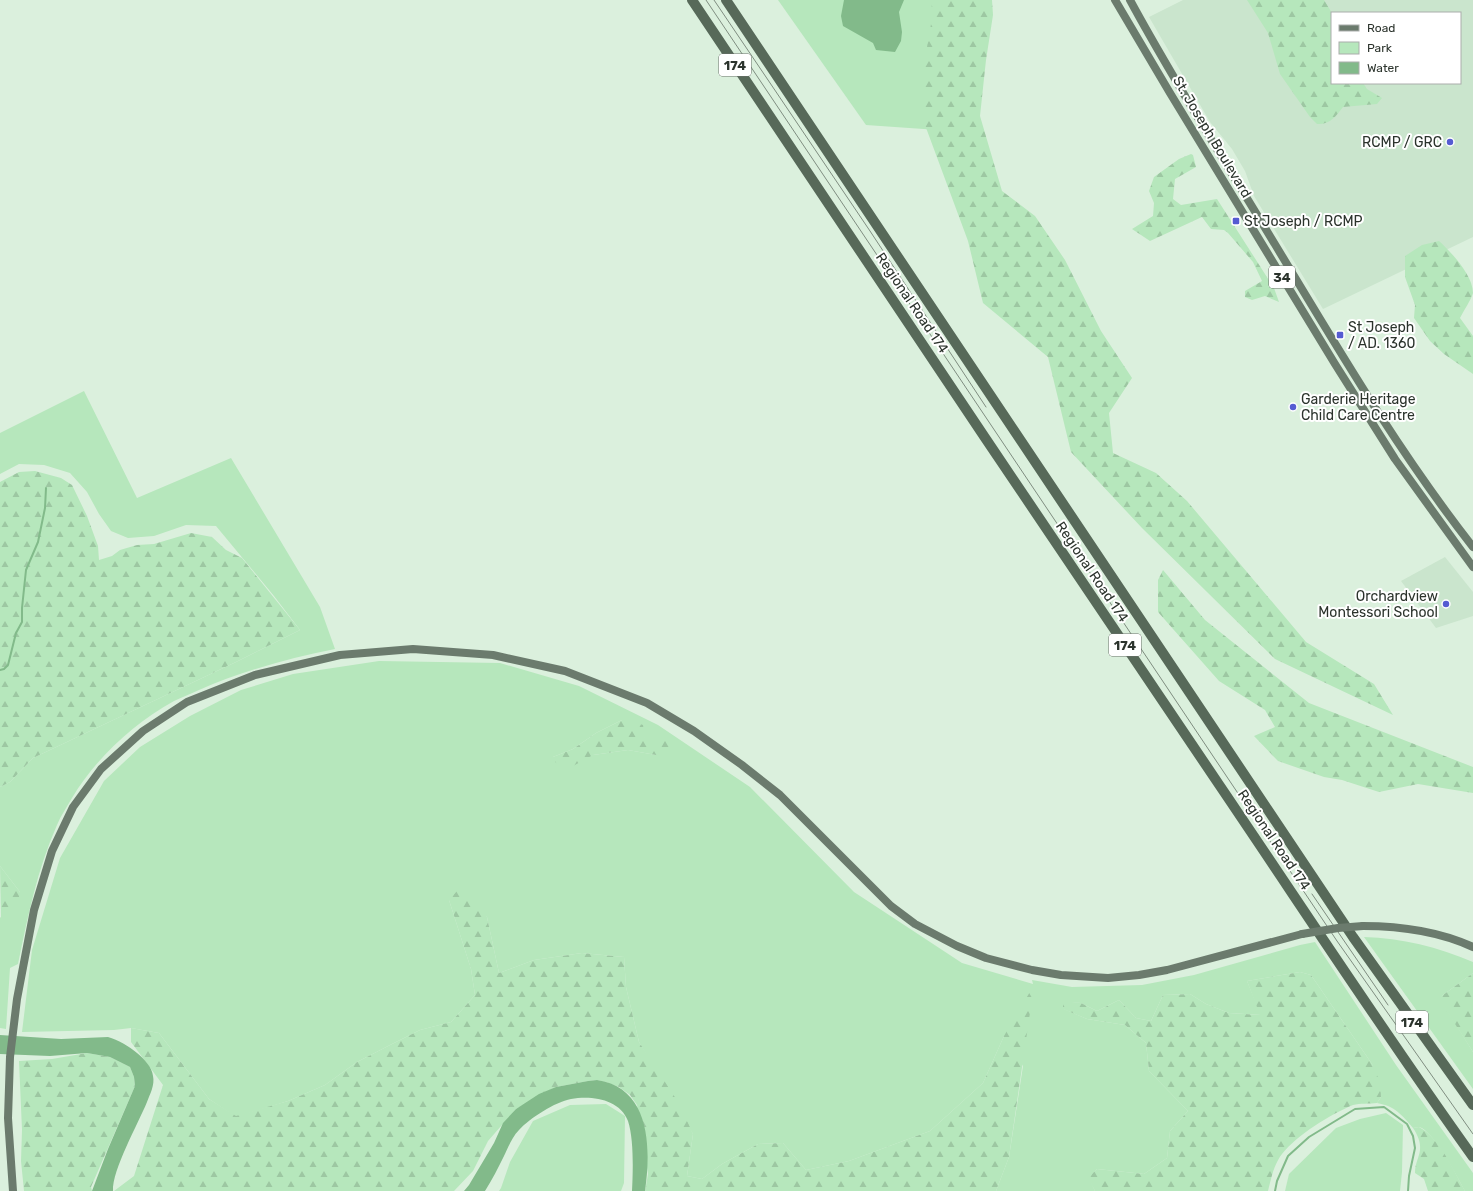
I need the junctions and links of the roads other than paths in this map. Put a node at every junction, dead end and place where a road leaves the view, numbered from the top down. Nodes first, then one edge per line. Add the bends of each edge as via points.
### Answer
1 (692, 0) edge
2 (726, 0) edge
3 (1115, 0) edge
4 (1130, 0) edge
5 (1184, 94) junction
6 (1174, 101) junction
7 (1344, 358) junction
8 (1335, 364) junction
9 (1405, 452) junction
10 (1395, 459) junction
11 (1473, 547) edge
12 (1473, 567) edge
13 (1473, 947) edge
14 (1473, 1105) edge
15 (1473, 1158) edge
16 (13, 1191) edge

1 - 15 highway, Regional Road 174 / 174 via 1335,959
2 - 14 highway, Regional Road 174 / 174 via 1353,937
3 - 6 main road, St. Joseph Boulevard / 34
4 - 5 main road, St. Joseph Boulevard / 34
5 - 6 main road
5 - 7 main road, St. Joseph Boulevard / 34
6 - 8 main road, St. Joseph Boulevard / 34
7 - 8 main road
7 - 9 main road, St. Joseph Boulevard / 34
8 - 10 main road, St. Joseph Boulevard / 34
9 - 10 main road
9 - 11 main road, St. Joseph Boulevard / 34
10 - 12 main road, St. Joseph Boulevard / 34
13 - 16 main road, bridge via 1412,928 1363,926 1302,934 1139,975 1108,978 1032,970 986,958 915,924 891,906 780,795 694,731 647,703 565,671 500,656 413,650 340,655 255,675 187,702 142,731 101,769 73,807 55,845 34,910 17,999 10,1058 8,1118

